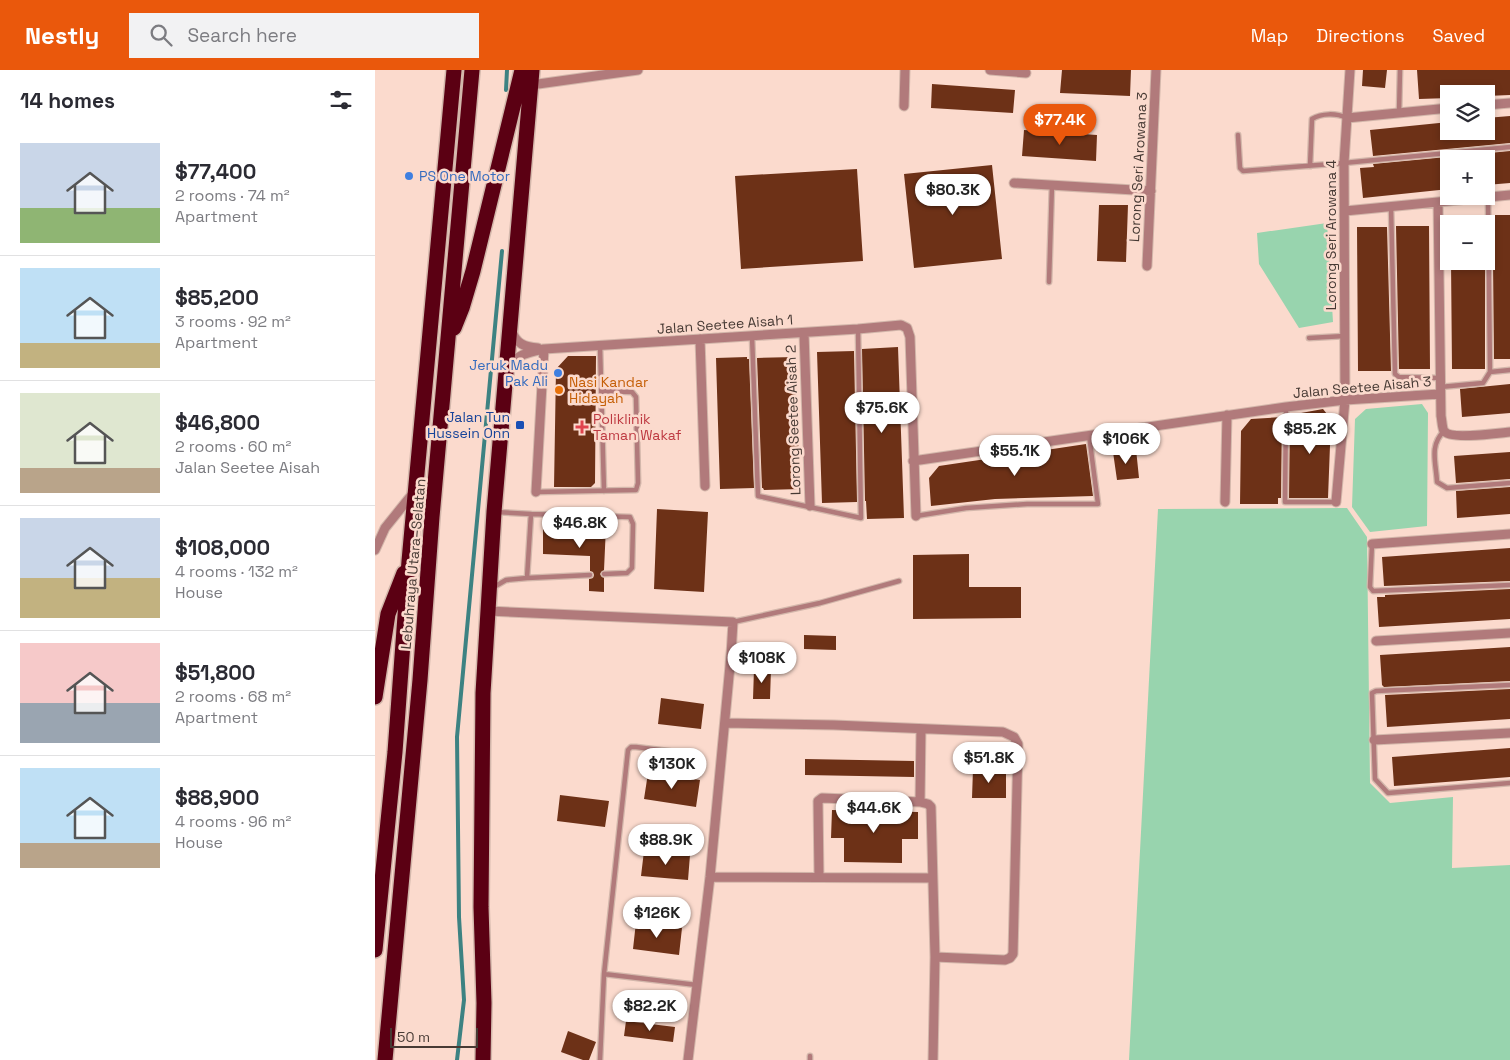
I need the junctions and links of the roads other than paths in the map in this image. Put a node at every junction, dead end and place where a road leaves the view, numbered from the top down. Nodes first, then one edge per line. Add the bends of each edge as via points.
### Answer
1 (453, 70) edge
2 (472, 70) edge
3 (522, 70) edge
4 (638, 70) edge
5 (905, 70) edge
6 (990, 70) edge
7 (1156, 70) edge
8 (1350, 70) edge
9 (1400, 70) edge
10 (1026, 71) edge
11 (531, 77) edge
12 (1510, 103) edge
13 (1495, 104) edge
14 (904, 106) dead end
15 (1440, 109) edge
16 (1399, 113) junction
17 (1347, 118) junction
18 (1238, 135) dead end
19 (1510, 147) edge
20 (1345, 163) junction
21 (1310, 166) junction
22 (1014, 183) dead end
23 (1052, 185) junction
24 (1151, 191) junction
25 (1510, 195) edge
26 (1495, 196) edge
27 (1438, 202) joint
28 (1488, 205) edge
29 (1391, 206) junction
30 (1345, 210) junction
31 (1147, 266) dead end
32 (1049, 282) dead end
33 (509, 321) junction
34 (857, 329) junction
35 (804, 333) junction
36 (752, 336) junction
37 (1345, 336) junction
38 (1309, 338) dead end
39 (700, 339) junction
40 (447, 343) junction
41 (600, 346) junction
42 (544, 349) junction
43 (1510, 370) edge
44 (505, 372) junction
45 (1490, 372) junction
46 (1440, 378) junction
47 (602, 391) junction
48 (1440, 391) junction
49 (1345, 400) junction
50 (1286, 407) junction
51 (1227, 415) junction
52 (1444, 431) junction
53 (1510, 432) edge
54 (1089, 435) junction
55 (913, 461) junction
56 (1510, 483) edge
57 (705, 486) dead end
58 (415, 490) junction
59 (604, 491) junction
60 (536, 492) joint
61 (1225, 502) dead end
62 (1336, 502) joint
63 (810, 506) junction
64 (494, 512) junction
65 (531, 514) junction
66 (916, 516) joint
67 (1510, 534) edge
68 (1372, 544) joint
69 (375, 550) edge
70 (409, 561) junction
71 (589, 574) dead end
72 (604, 574) dead end
73 (527, 578) junction
74 (899, 581) dead end
75 (1510, 585) edge
76 (489, 591) junction
77 (488, 611) junction
78 (733, 622) junction
79 (1510, 633) edge
80 (1376, 640) dead end
81 (1510, 685) edge
82 (375, 698) edge
83 (725, 723) junction
84 (921, 729) junction
85 (1510, 733) edge
86 (1374, 740) junction
87 (691, 754) dead end
88 (1510, 783) edge
89 (920, 802) junction
90 (710, 877) junction
91 (819, 877) junction
92 (933, 878) junction
93 (375, 950) edge
94 (935, 957) junction
95 (603, 974) junction
96 (698, 985) junction
97 (385, 1060) edge
98 (483, 1060) edge
99 (600, 1060) edge
100 (688, 1060) edge
101 (933, 1060) edge

1 - 58 highway, Lebuhraya Utara–Selatan
2 - 40 highway, Lebuhraya Utara–Selatan
3 - 40 highway via 473,271
4 - 11 street
5 - 14 street
6 - 10 street
7 - 24 street, Lorong Seri Arowana 3
8 - 17 street, Lorong Seri Arowana 4
9 - 16 lane
11 - 33 highway
12 - 13 street
15 - 16 street
16 - 17 street
17 - 20 street, Lorong Seri Arowana 4
17 - 21 lane via 1339,114 1318,115 1312,119
18 - 21 lane via 1243,171
19 - 20 lane
20 - 21 lane
20 - 30 street, Lorong Seri Arowana 4
22 - 23 street
23 - 24 street
23 - 32 lane
24 - 31 street, Lorong Seri Arowana 3
25 - 26 street
27 - 29 street
27 - 46 street
28 - 45 lane
29 - 30 street
29 - 46 lane via 1395,374 1399,377
30 - 37 street, Lorong Seri Arowana 4
33 - 42 street, Jalan Seetee Aisah 1 via 513,336 519,342
33 - 44 highway
34 - 35 street, Jalan Seetee Aisah 1
34 - 55 street, Jalan Seetee Aisah 1 via 901,325 907,328 910,337
34 - 63 lane via 861,518
35 - 36 street, Jalan Seetee Aisah 1
35 - 63 street, Lorong Seetee Aisah 2
36 - 39 street, Jalan Seetee Aisah 1
36 - 63 lane via 759,496
37 - 38 lane
37 - 49 street, Lorong Seri Arowana 4
39 - 41 street, Jalan Seetee Aisah 1
39 - 57 street
40 - 97 highway, Lebuhraya Utara–Selatan
41 - 42 street, Jalan Seetee Aisah 1
41 - 47 lane
42 - 44 street, Jalan Seetee Aisah 1 via 516,358
42 - 60 street
43 - 45 lane
44 - 64 highway
45 - 48 lane via 1483,383
46 - 48 street
47 - 59 lane
47 - 59 lane via 632,392 636,397 638,483 635,490
48 - 49 street, Jalan Seetee Aisah 3
48 - 52 street
49 - 50 street, Jalan Seetee Aisah 3
49 - 62 street, Lorong Seri Arowana 4
50 - 51 street, Jalan Seetee Aisah 3
50 - 62 lane via 1285,502
51 - 54 street, Jalan Seetee Aisah 3
51 - 61 street
52 - 53 street via 1449,435
52 - 56 lane via 1434,446 1437,482 1447,488
54 - 55 street, Jalan Seetee Aisah 3
54 - 66 lane via 1098,504 1009,505
55 - 66 street
58 - 69 street via 385,528
58 - 70 highway, Lebuhraya Utara–Selatan
59 - 60 lane
64 - 65 lane
64 - 76 highway
65 - 72 lane via 630,517 633,524 632,568 627,573
65 - 73 lane
67 - 68 street
68 - 75 lane via 1370,587 1373,592
70 - 82 highway via 388,614
70 - 93 highway, Lebuhraya Utara–Selatan via 395,752
71 - 73 lane
73 - 76 lane via 506,580
74 - 78 lane
76 - 77 highway
77 - 78 street
77 - 98 highway via 482,764
78 - 83 street
79 - 80 street
81 - 86 lane via 1377,691 1372,694
83 - 84 street
83 - 90 street
84 - 89 street
84 - 94 street via 1003,732 1018,744 1013,954 1005,960
85 - 86 street
86 - 88 lane via 1375,779 1388,793
87 - 95 lane via 636,747 628,750
89 - 91 street via 822,798 818,801
89 - 92 street via 931,807
90 - 91 street
90 - 96 street
91 - 92 street
92 - 94 street
94 - 101 street
95 - 96 lane
95 - 99 lane
96 - 100 street

